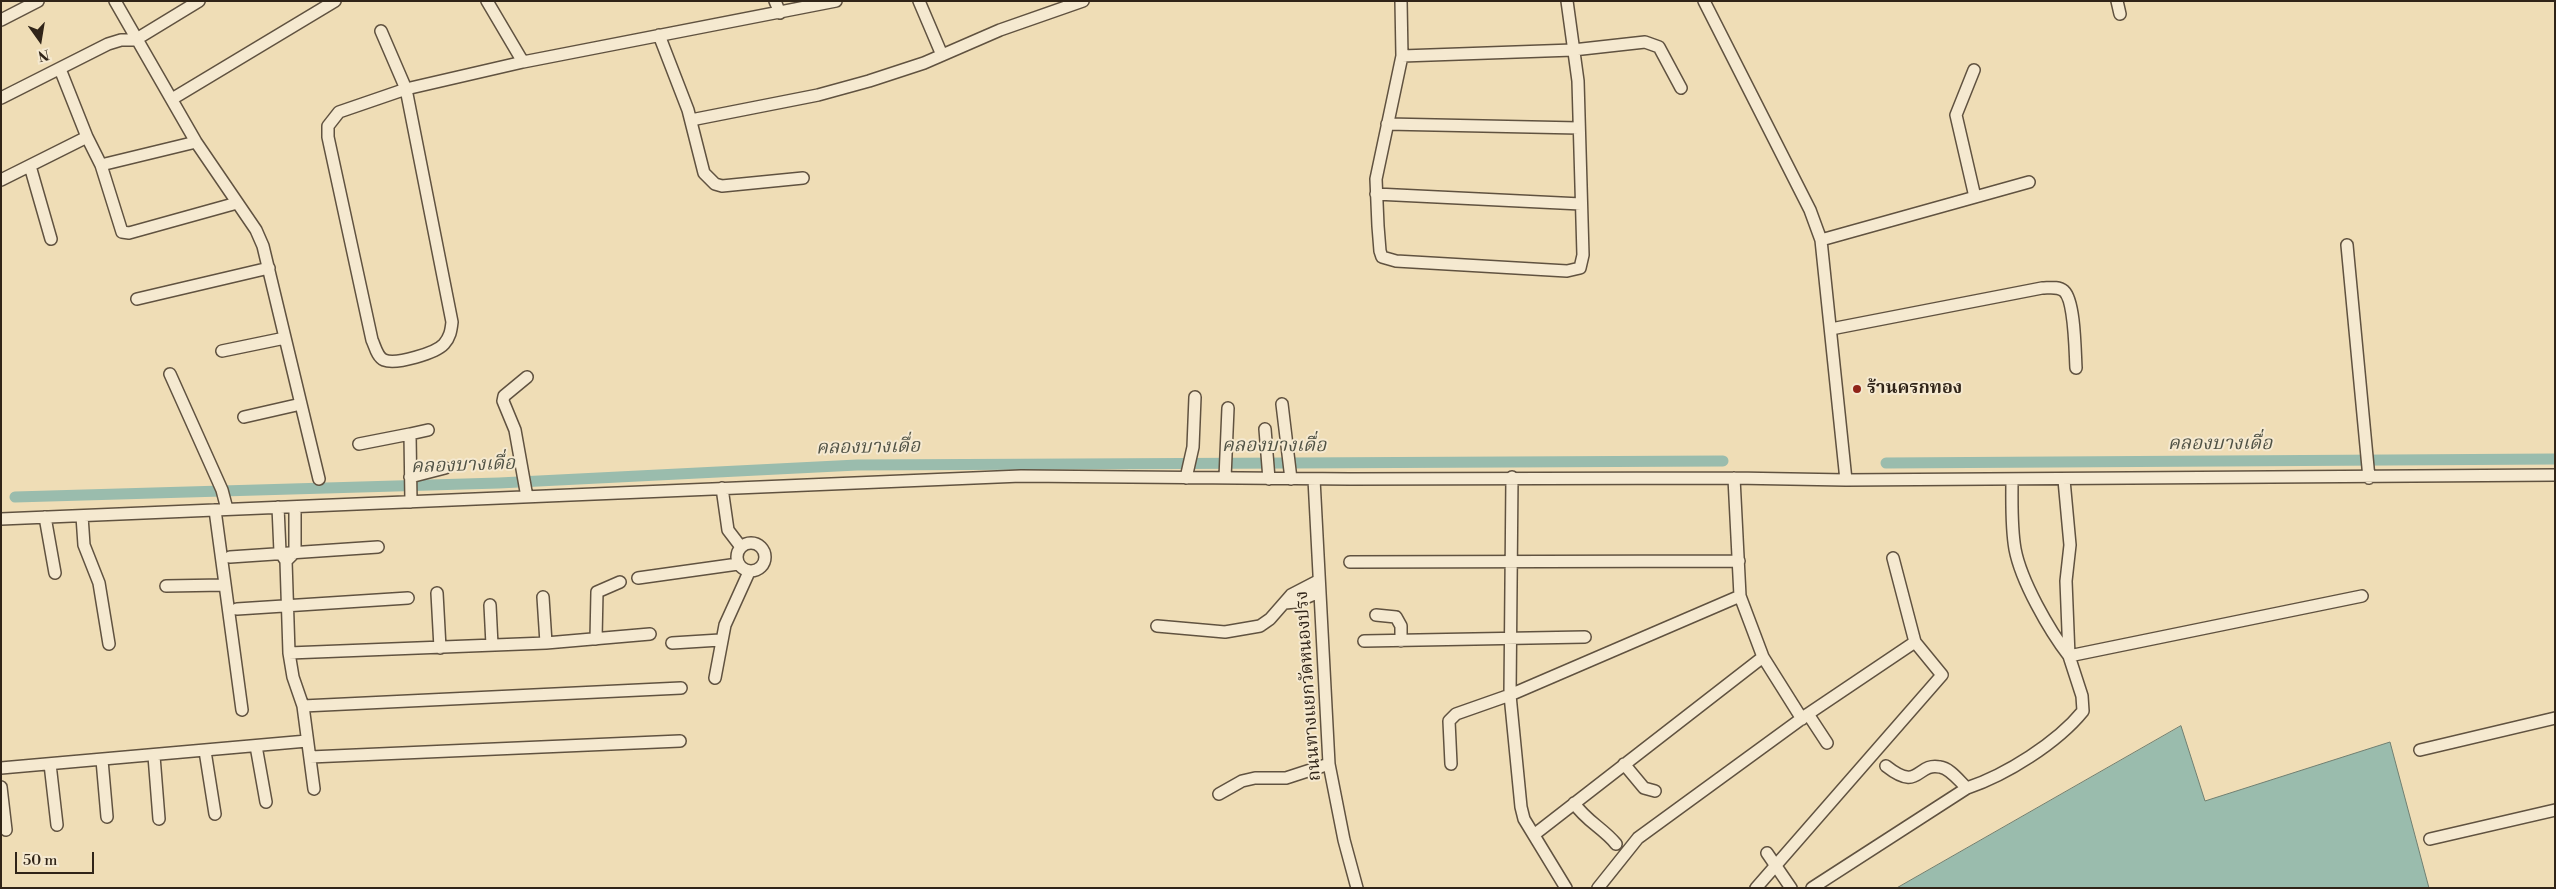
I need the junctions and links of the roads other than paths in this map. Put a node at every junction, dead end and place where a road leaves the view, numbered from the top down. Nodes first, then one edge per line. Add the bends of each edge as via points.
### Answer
1 (38, 1) edge
2 (115, 1) edge
3 (198, 1) edge
4 (335, 1) edge
5 (487, 1) edge
6 (775, 1) edge
7 (836, 1) edge
8 (919, 1) edge
9 (1083, 1) edge
10 (1401, 1) edge
11 (1566, 1) edge
12 (1704, 1) edge
13 (2117, 1) edge
14 (780, 13) junction
15 (2120, 14) dead end
16 (1, 20) edge
17 (381, 31) dead end
18 (658, 35) junction
19 (135, 40) junction
20 (1574, 50) junction
21 (942, 55) junction
22 (1402, 56) junction
23 (523, 62) junction
24 (60, 69) junction
25 (1974, 70) dead end
26 (1681, 88) dead end
27 (406, 89) junction
28 (1, 98) edge
29 (172, 99) junction
30 (691, 120) junction
31 (1387, 124) junction
32 (1579, 128) junction
33 (87, 137) junction
34 (196, 142) junction
35 (101, 165) junction
36 (30, 166) junction
37 (803, 178) dead end
38 (1, 180) edge
39 (2029, 182) dead end
40 (1376, 194) junction
41 (1974, 198) junction
42 (237, 203) junction
43 (1581, 204) junction
44 (51, 238) dead end
45 (1821, 240) junction
46 (2347, 245) dead end
47 (269, 268) junction
48 (136, 299) dead end
49 (1831, 329) junction
50 (285, 338) junction
51 (222, 351) dead end
52 (2076, 368) dead end
53 (170, 374) dead end
54 (527, 376) dead end
55 (1195, 397) dead end
56 (301, 404) junction
57 (1282, 404) dead end
58 (1228, 408) dead end
59 (244, 417) dead end
60 (1265, 429) dead end
61 (428, 430) dead end
62 (410, 434) junction
63 (359, 444) dead end
64 (446, 468) dead end
65 (1225, 469) junction
66 (1187, 470) junction
67 (1290, 470) junction
68 (1268, 471) junction
69 (2555, 475) edge
70 (1512, 477) junction
71 (1734, 478) junction
72 (2369, 478) junction
73 (320, 479) dead end
74 (1314, 479) junction
75 (2012, 479) junction
76 (1846, 480) junction
77 (2064, 480) junction
78 (525, 487) junction
79 (722, 488) junction
80 (410, 489) junction
81 (226, 506) junction
82 (295, 506) junction
83 (278, 507) junction
84 (214, 510) junction
85 (82, 516) junction
86 (45, 517) junction
87 (1, 519) edge
88 (378, 546) dead end
89 (741, 547) junction
90 (295, 552) junction
91 (230, 557) dead end
92 (283, 557) junction
93 (1893, 558) dead end
94 (1738, 561) junction
95 (1350, 562) dead end
96 (1512, 562) junction
97 (738, 564) junction
98 (749, 572) junction
99 (55, 573) dead end
100 (638, 578) dead end
101 (620, 582) dead end
102 (224, 584) junction
103 (166, 586) dead end
104 (1319, 586) junction
105 (437, 593) dead end
106 (1740, 596) junction
107 (2362, 596) dead end
108 (543, 597) dead end
109 (408, 598) dead end
110 (288, 605) junction
111 (490, 605) dead end
112 (237, 609) dead end
113 (1376, 615) dead end
114 (1157, 626) dead end
115 (650, 634) dead end
116 (1585, 638) dead end
117 (596, 639) junction
118 (1511, 639) junction
119 (720, 640) junction
120 (1364, 641) dead end
121 (1401, 641) junction
122 (1915, 642) junction
123 (546, 643) junction
124 (672, 643) dead end
125 (110, 644) dead end
126 (492, 645) junction
127 (440, 648) junction
128 (289, 652) junction
129 (2069, 656) junction
130 (1763, 657) junction
131 (714, 678) dead end
132 (681, 688) dead end
133 (1510, 695) junction
134 (302, 706) junction
135 (242, 710) dead end
136 (1805, 716) junction
137 (2555, 718) edge
138 (307, 741) junction
139 (680, 741) dead end
140 (1827, 743) dead end
141 (256, 746) junction
142 (2420, 750) dead end
143 (205, 751) junction
144 (154, 756) junction
145 (310, 757) junction
146 (102, 760) junction
147 (50, 764) junction
148 (1329, 764) junction
149 (1451, 764) dead end
150 (1624, 764) junction
151 (1886, 766) dead end
152 (1, 768) edge
153 (1, 787) edge
154 (1967, 788) junction
155 (314, 789) dead end
156 (1655, 791) dead end
157 (1219, 794) dead end
158 (266, 802) dead end
159 (1574, 803) junction
160 (2555, 810) edge
161 (215, 814) dead end
162 (107, 816) dead end
163 (159, 819) dead end
164 (57, 826) dead end
165 (6, 830) dead end
166 (1534, 834) junction
167 (2430, 839) dead end
168 (1616, 844) dead end
169 (1767, 853) dead end
170 (1775, 866) junction
171 (1357, 888) edge
172 (1566, 888) edge
173 (1598, 888) edge
174 (1756, 888) edge
175 (1791, 888) edge
176 (1812, 888) edge

1 - 16 street
2 - 19 street
3 - 19 street
4 - 29 street
5 - 23 street
6 - 14 street
7 - 14 street
8 - 21 street
9 - 21 street via 1000,30
10 - 22 street
11 - 20 street
12 - 45 street via 1810,210
13 - 15 street
14 - 18 street
17 - 27 street
18 - 23 street
18 - 30 street
19 - 24 street via 108,44
19 - 29 street
20 - 22 street
20 - 26 street via 1652,43 1659,47
20 - 32 street
21 - 30 street via 826,93
22 - 31 street
23 - 27 street
24 - 28 street
24 - 33 street
25 - 41 street via 1956,115
27 - 27 street via 452,322 451,334 443,345 398,361 384,360 372,340 328,126 339,112
29 - 34 street
30 - 37 street via 704,172 715,184
31 - 32 street
31 - 40 street
32 - 43 street
33 - 35 street
33 - 36 street
34 - 35 street
34 - 42 street
35 - 42 street via 122,232 129,233
36 - 38 street
36 - 44 street
39 - 41 street
40 - 43 street
40 - 43 street via 1382,257 1567,271 1580,268 1582,263
41 - 45 street
42 - 47 street via 256,230
45 - 49 street
46 - 72 street
47 - 48 street
47 - 50 street
49 - 52 street via 2042,288 2060,288 2070,303
49 - 76 street
50 - 51 street
50 - 56 street
53 - 81 street via 222,490
54 - 78 street via 504,396 503,401 514,430
55 - 66 street via 1193,447
56 - 59 street
56 - 73 street
57 - 67 street
58 - 65 street
60 - 68 street
61 - 62 street
62 - 63 street
62 - 80 street
64 - 80 street
65 - 66 street
65 - 68 street
66 - 79 street
67 - 68 street
67 - 74 street
69 - 72 street
70 - 71 street
70 - 74 street
70 - 96 street
71 - 76 street
71 - 94 street
72 - 77 street
74 - 104 street, ถนนทางแยกวัดหนองปรง
75 - 76 street
75 - 77 street
75 - 129 street via 2014,539 2020,568 2056,638
77 - 129 street via 2070,545 2066,581
78 - 79 street
78 - 80 street
79 - 89 street via 728,530
80 - 82 street
81 - 83 street
81 - 84 street
82 - 83 street
82 - 90 street
83 - 92 street
84 - 85 street
84 - 102 street
85 - 86 street
85 - 125 street via 84,545 99,583
86 - 87 street
86 - 99 street
88 - 90 street
89 - 97 street via 736,555
89 - 98 street via 755,544 764,553 762,566
90 - 92 street
91 - 92 street
92 - 110 street
93 - 122 street
94 - 96 street
94 - 106 street
95 - 96 street
96 - 118 street
97 - 98 street
97 - 100 street
98 - 119 street
101 - 117 street via 597,592
102 - 103 street
102 - 135 street
104 - 114 street via 1296,602 1285,603 1260,626 1225,632
104 - 148 street, ถนนทางแยกวัดหนองปรง
105 - 127 street
106 - 130 street
106 - 133 street
107 - 129 street
108 - 123 street
109 - 110 street
110 - 112 street
110 - 128 street
111 - 126 street
113 - 121 street via 1396,618 1401,626
115 - 117 street
116 - 118 street
117 - 123 street
118 - 121 street
118 - 133 street
119 - 124 street
119 - 131 street
120 - 121 street
122 - 136 street
122 - 170 street via 1942,676
123 - 126 street
126 - 127 street
127 - 128 street
128 - 134 street
129 - 154 street via 2082,696 2083,711 2030,756 1983,783
130 - 136 street
130 - 150 street
132 - 134 street
133 - 149 street via 1456,714 1449,721
133 - 166 street via 1521,808
134 - 138 street
136 - 140 street
136 - 173 street via 1638,838
137 - 142 street
138 - 141 street
138 - 145 street
139 - 145 street
141 - 143 street
141 - 158 street
143 - 144 street
143 - 161 street
144 - 146 street
144 - 163 street
145 - 155 street
146 - 147 street
146 - 162 street
147 - 152 street
147 - 164 street
148 - 157 street via 1286,778 1242,781
148 - 171 street, ถนนทางแยกวัดหนองปรง
150 - 156 street via 1644,788
150 - 159 street
151 - 154 street via 1903,778 1940,766
153 - 165 street
154 - 176 street
159 - 166 street
159 - 168 street via 1583,816 1603,829
160 - 167 street
166 - 172 street
169 - 170 street
170 - 174 street
170 - 175 street

